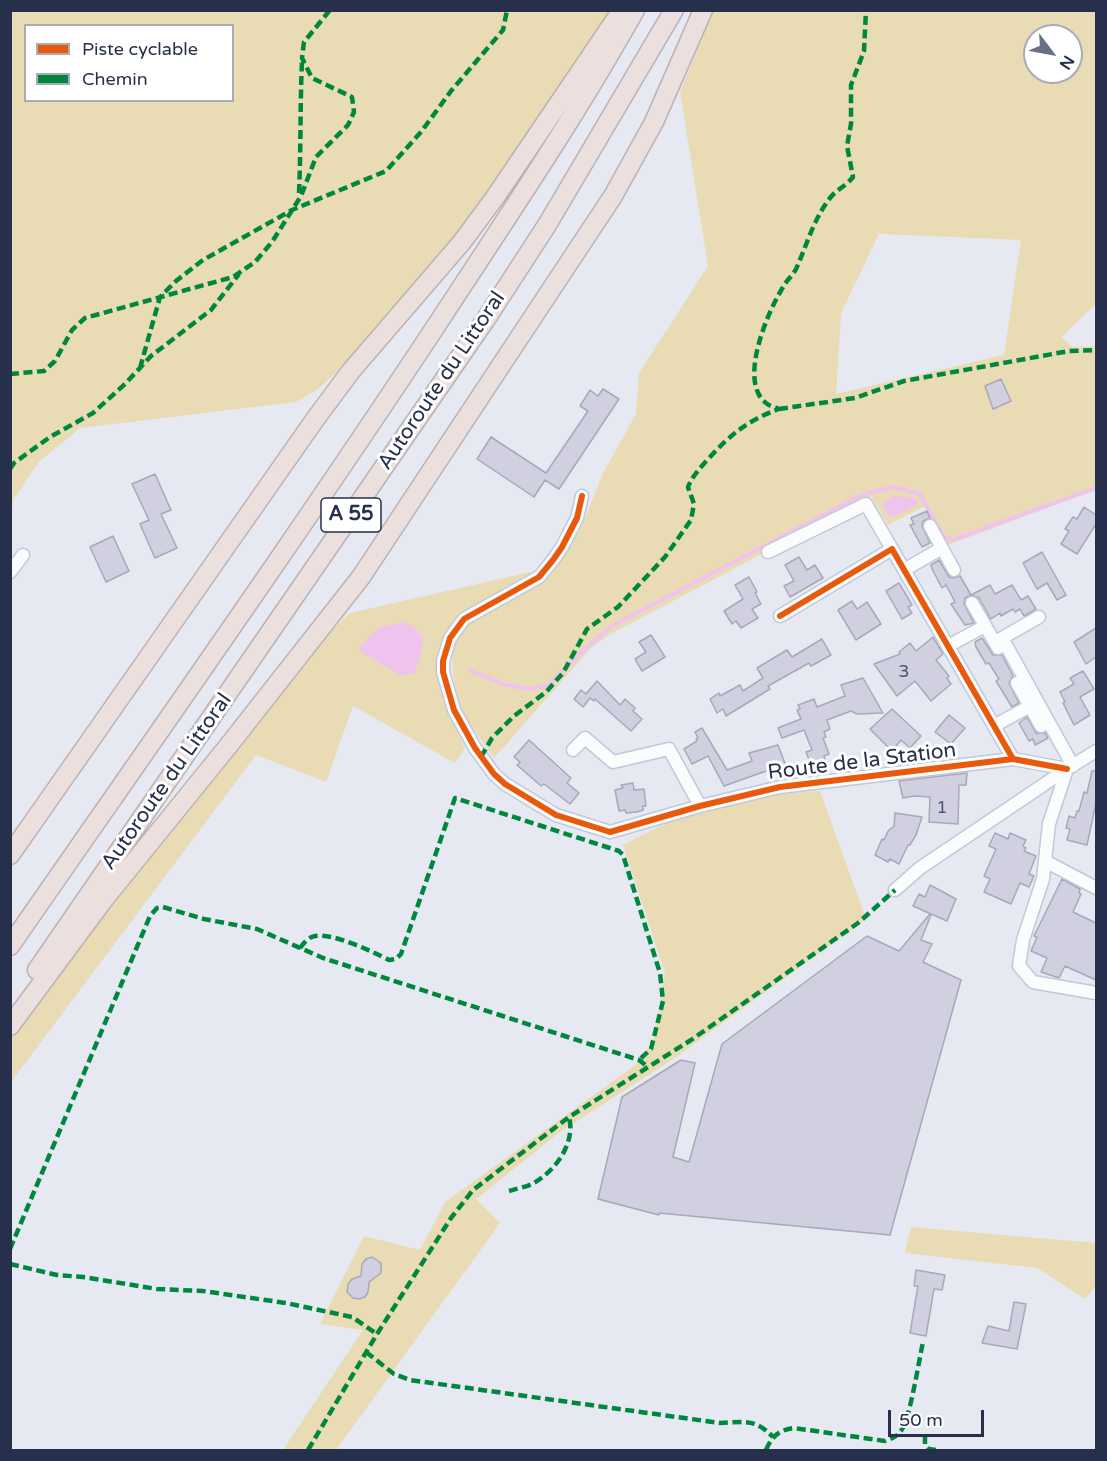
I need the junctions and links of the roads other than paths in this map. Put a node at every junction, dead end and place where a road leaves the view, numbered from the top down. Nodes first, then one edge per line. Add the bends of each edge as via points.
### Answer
1 (622, 10) edge
2 (635, 10) edge
3 (674, 10) edge
4 (703, 10) edge
5 (582, 496) dead end
6 (930, 526) dead end
7 (942, 548) junction
8 (892, 549) junction
9 (768, 552) dead end
10 (23, 555) dead end
11 (904, 570) junction
12 (954, 570) dead end
13 (10, 572) edge
14 (972, 603) dead end
15 (780, 616) dead end
16 (1039, 617) dead end
17 (985, 626) junction
18 (948, 646) junction
19 (998, 648) dead end
20 (1017, 683) dead end
21 (1030, 706) junction
22 (994, 726) junction
23 (1041, 726) dead end
24 (573, 750) dead end
25 (1096, 751) edge
26 (1013, 759) junction
27 (1070, 767) junction
28 (700, 806) junction
29 (10, 855) edge
30 (1045, 861) junction
31 (1096, 888) edge
32 (895, 890) dead end
33 (10, 946) edge
34 (1096, 993) edge
35 (10, 1009) edge
36 (10, 1026) edge

1 - 29 highway via 462,242 351,371 316,418
2 - 33 highway, Autoroute du Littoral / A 55 via 520,198 381,409
3 - 35 highway, Autoroute du Littoral / A 55 via 486,319
4 - 36 highway via 654,122 613,196 361,577 105,898
5 - 28 street, Route de la Station via 577,518 562,547 539,577 464,618 450,638 443,672 454,710 494,774 556,815 610,832
6 - 7 street
7 - 11 street
7 - 12 street
8 - 9 street via 866,504
8 - 11 street
8 - 15 street
10 - 13 street
11 - 18 street
14 - 17 street
16 - 27 street via 1002,638
17 - 18 street
17 - 19 street
18 - 22 street
20 - 21 street
21 - 22 street
21 - 23 street
22 - 26 street
24 - 28 street via 585,738 613,762 669,749
25 - 27 street
26 - 27 street, Route de la Station
26 - 28 street, Route de la Station via 780,787
27 - 30 street via 1049,824
27 - 32 street via 920,868
30 - 31 street
30 - 34 street via 1019,966 1033,982

